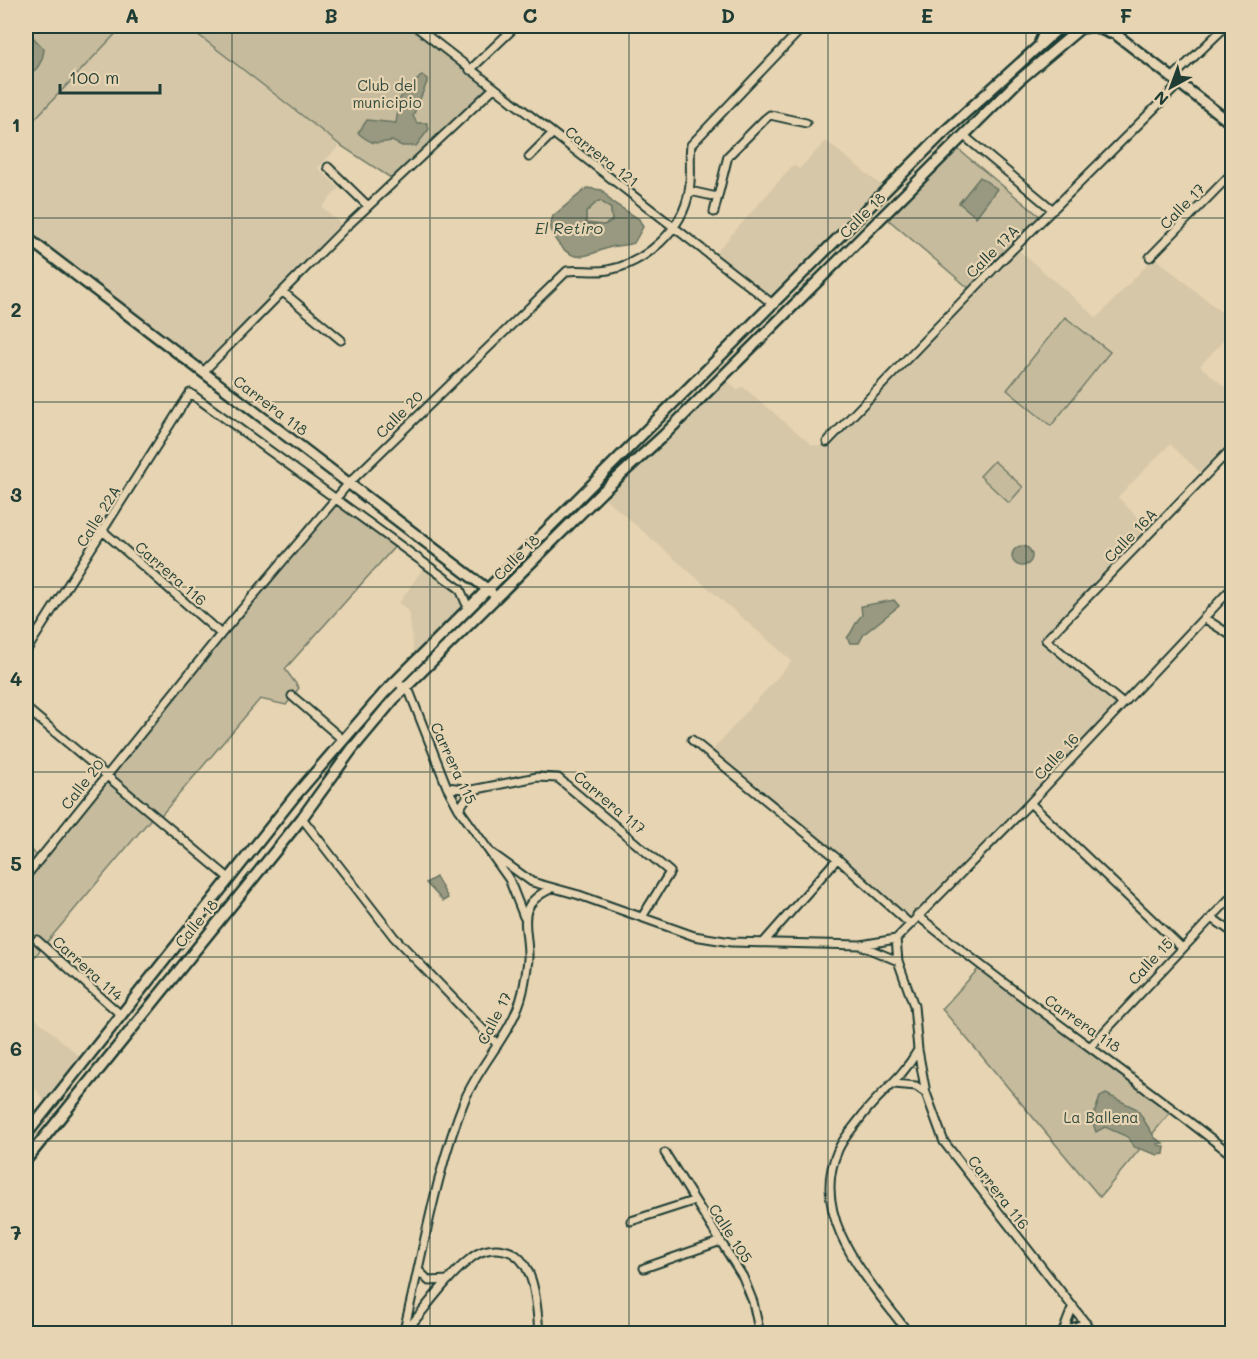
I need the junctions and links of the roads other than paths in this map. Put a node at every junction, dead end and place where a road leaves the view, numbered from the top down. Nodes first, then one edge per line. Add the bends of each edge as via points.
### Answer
1 (415, 26) edge
2 (516, 26) edge
3 (804, 26) edge
4 (1047, 26) edge
5 (1061, 26) edge
6 (1105, 26) edge
7 (1118, 26) edge
8 (1226, 26) edge
9 (1082, 27) edge
10 (1121, 38) junction
11 (1037, 47) junction
12 (470, 70) junction
13 (1176, 80) junction
14 (494, 88) junction
15 (806, 123) dead end
16 (1233, 124) edge
17 (552, 134) junction
18 (963, 135) junction
19 (529, 157) dead end
20 (328, 167) dead end
21 (1233, 173) edge
22 (690, 191) junction
23 (717, 198) junction
24 (368, 206) junction
25 (1053, 210) junction
26 (714, 212) dead end
27 (674, 227) junction
28 (26, 237) edge
29 (1150, 257) dead end
30 (283, 292) junction
31 (774, 305) junction
32 (341, 340) dead end
33 (203, 372) junction
34 (827, 442) dead end
35 (1233, 448) edge
36 (349, 483) junction
37 (336, 498) junction
38 (104, 532) junction
39 (1233, 588) edge
40 (488, 590) junction
41 (496, 597) junction
42 (466, 603) dead end
43 (1204, 618) junction
44 (221, 634) junction
45 (1233, 636) edge
46 (26, 651) edge
47 (396, 681) junction
48 (404, 689) junction
49 (292, 696) dead end
50 (1122, 703) junction
51 (26, 708) edge
52 (342, 739) junction
53 (692, 740) dead end
54 (106, 775) junction
55 (447, 787) junction
56 (472, 790) junction
57 (1030, 803) junction
58 (459, 809) junction
59 (302, 818) junction
60 (493, 854) junction
61 (837, 859) junction
62 (26, 876) edge
63 (230, 879) junction
64 (550, 889) junction
65 (1233, 896) edge
66 (917, 915) junction
67 (524, 917) junction
68 (642, 917) junction
69 (1212, 918) junction
70 (910, 924) junction
71 (1233, 932) edge
72 (897, 939) junction
73 (37, 940) dead end
74 (764, 942) junction
75 (861, 945) junction
76 (1181, 948) junction
77 (898, 961) junction
78 (121, 1015) junction
79 (497, 1044) junction
80 (1089, 1047) junction
81 (918, 1050) junction
82 (894, 1084) junction
83 (926, 1093) junction
84 (26, 1134) edge
85 (665, 1154) dead end
86 (1233, 1155) edge
87 (26, 1160) edge
88 (693, 1201) junction
89 (631, 1221) dead end
90 (722, 1241) junction
91 (644, 1268) dead end
92 (419, 1271) junction
93 (448, 1281) junction
94 (1072, 1306) junction
95 (1086, 1323) junction
96 (1064, 1332) edge
97 (404, 1334) edge
98 (539, 1334) edge
99 (760, 1334) edge
100 (909, 1334) edge
101 (1094, 1334) edge

1 - 12 street, Carrera 121
2 - 12 street
3 - 22 street, Calle 20 via 692,145
4 - 11 main road
5 - 11 main road, Calle 18
6 - 10 main road
7 - 10 main road
8 - 13 street, Calle 17A
9 - 10 main road via 1094,26
9 - 18 main road, Calle 18 via 1018,81
10 - 13 main road
11 - 31 main road, Calle 18 via 948,129
12 - 14 street, Carrera 121
13 - 16 main road
13 - 25 street, Calle 17A
14 - 17 street, Carrera 121
14 - 24 street
15 - 23 street via 776,115 765,119 728,156
17 - 19 street
17 - 27 street, Carrera 121
18 - 25 street
18 - 41 main road, Calle 18
20 - 24 street
21 - 29 street, Calle 17
22 - 23 street
22 - 27 street, Calle 20
23 - 26 street
24 - 30 street
25 - 34 street, Calle 17A
27 - 31 street, Carrera 121
27 - 36 street, Calle 20 via 638,259 620,267 567,271
28 - 33 main road, Carrera 118
30 - 32 street
30 - 33 street
31 - 40 main road, Calle 18
33 - 36 main road, Carrera 118
35 - 50 street, Calle 16A via 1046,640
36 - 37 street, Calle 20
36 - 40 main road, Carrera 118
37 - 38 street, Calle 22A via 190,393
37 - 42 street via 460,589
37 - 44 street, Calle 20
38 - 44 street, Carrera 116
38 - 46 street, Calle 22A
39 - 43 street, Calle 16
40 - 41 main road, Carrera 118
40 - 47 main road, Calle 18
41 - 48 main road, Calle 18
43 - 45 street
43 - 50 street, Calle 16
44 - 54 street, Calle 20
47 - 48 street, Carrera 115
47 - 52 main road, Calle 18
48 - 55 street, Carrera 115 via 410,693
48 - 59 main road, Calle 18 via 352,749
49 - 52 street
50 - 57 street, Calle 16
51 - 54 street
52 - 63 main road, Calle 18
53 - 61 street
54 - 62 street, Calle 20
54 - 63 street
55 - 56 street, Carrera 117
55 - 58 street, Carrera 115
56 - 58 street
56 - 68 street, Carrera 117 via 548,776 567,784 670,872
57 - 66 street, Calle 16
57 - 76 street
58 - 60 street, Carrera 115
59 - 79 street via 394,937
59 - 87 main road, Calle 18
60 - 64 street via 532,882
60 - 67 street, Carrera 115 via 509,879
61 - 70 street
61 - 74 street
63 - 78 main road, Calle 18
64 - 67 street via 538,895
64 - 68 street
65 - 69 street, Calle 15
66 - 70 street, Calle 16
66 - 80 street, Carrera 118
67 - 79 street, Calle 17 via 528,958 523,991
68 - 74 street via 694,936
69 - 71 street
69 - 76 street, Calle 15
70 - 72 street, Calle 16
72 - 75 street
72 - 77 street, Carrera 116
73 - 78 street, Carrera 114
74 - 75 street
75 - 77 street
76 - 80 street, Calle 15
77 - 81 street, Carrera 116 via 914,1006
78 - 84 main road, Calle 18
79 - 92 street, Calle 17 via 466,1097 451,1139
80 - 86 street, Carrera 118 via 1121,1067
81 - 82 street
81 - 83 street, Carrera 116
82 - 83 street via 916,1086
82 - 100 street via 873,1101 838,1150 829,1190 839,1232 852,1256
83 - 94 street, Carrera 116 via 944,1142
85 - 88 street, Calle 105
88 - 89 street
88 - 90 street, Calle 105
90 - 91 street
90 - 99 street, Calle 105 via 743,1277
92 - 93 street via 429,1281
92 - 97 street, Calle 17
93 - 97 street
93 - 98 street via 484,1251 510,1251 529,1273
94 - 95 street, Carrera 116
94 - 96 street
95 - 96 street
95 - 101 street, Carrera 116

